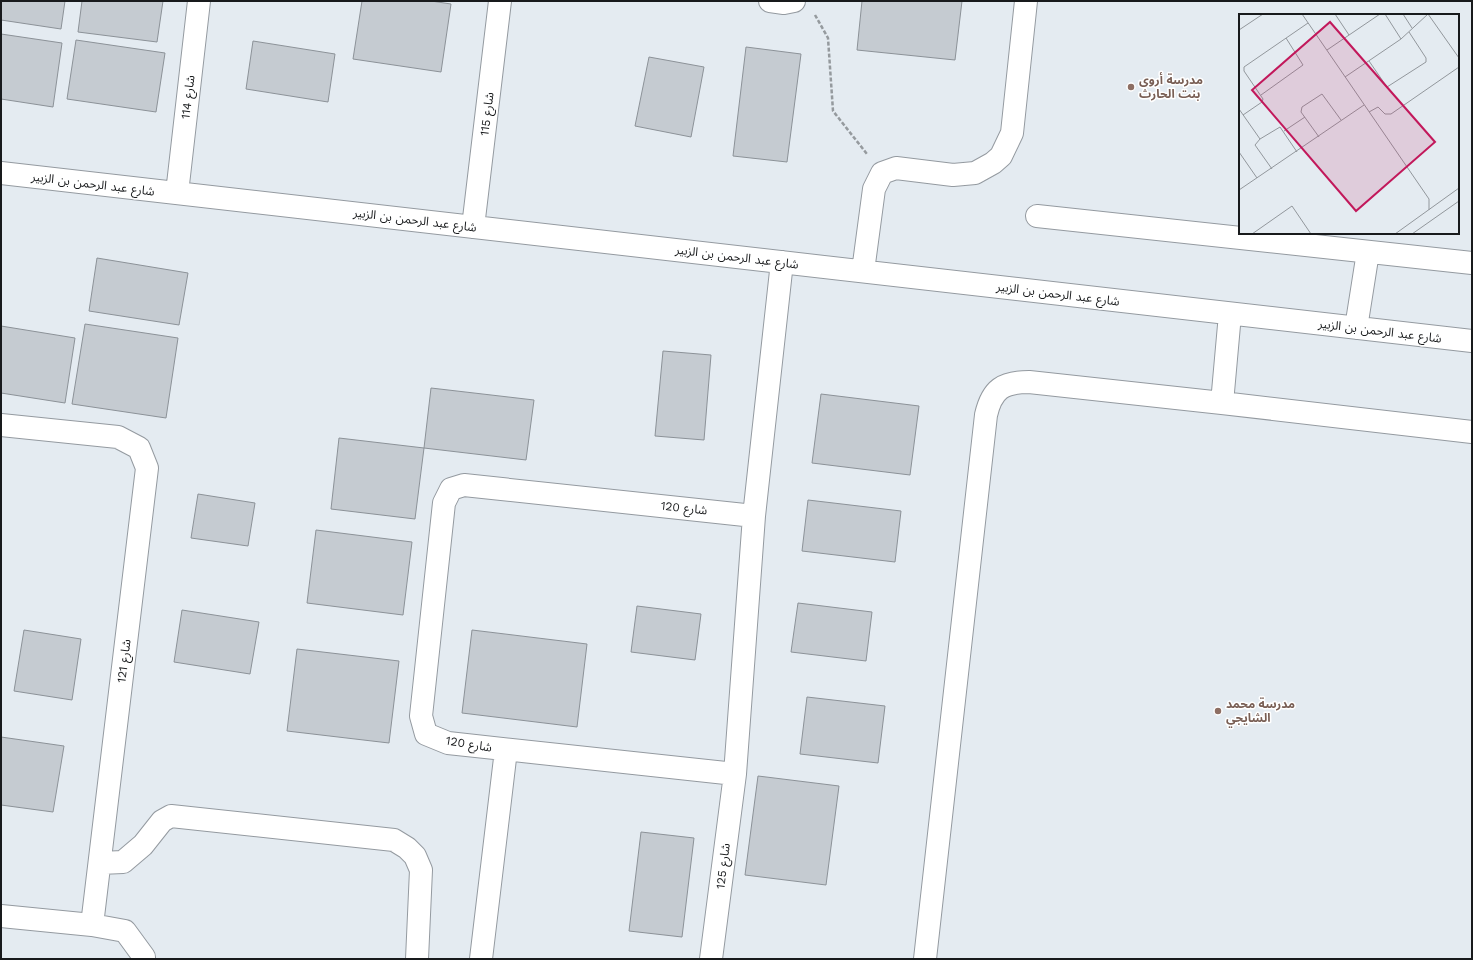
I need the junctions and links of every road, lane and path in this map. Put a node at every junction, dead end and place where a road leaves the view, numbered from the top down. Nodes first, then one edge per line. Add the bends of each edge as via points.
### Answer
1 (199, 1) edge
2 (500, 1) edge
3 (770, 1) edge
4 (794, 1) edge
5 (1026, 1) edge
6 (814, 13) dead end
7 (1, 173) edge
8 (882, 173) junction
9 (177, 193) junction
10 (1037, 216) dead end
11 (473, 227) junction
12 (1368, 252) junction
13 (782, 262) junction
14 (1472, 263) edge
15 (863, 272) junction
16 (1230, 314) junction
17 (1356, 328) junction
18 (1472, 341) edge
19 (1222, 403) junction
20 (1, 425) edge
21 (1472, 432) edge
22 (754, 516) junction
23 (506, 750) junction
24 (735, 774) junction
25 (100, 863) junction
26 (1, 916) edge
27 (92, 925) junction
28 (144, 959) edge
29 (417, 959) edge
30 (481, 959) edge
31 (711, 959) edge
32 (925, 959) edge

1 - 9 street, شارع 114
2 - 11 street, شارع 115
3 - 4 street
5 - 8 street via 1012,133 1001,156 975,173 953,174 896,168
6 - 8 path via 828,38 833,111
7 - 9 street, شارع عبد الرحمن بن الزبير
8 - 15 street via 872,196
9 - 11 street, شارع عبد الرحمن بن الزبير
10 - 12 street
11 - 13 street, شارع عبد الرحمن بن الزبير
12 - 14 street
12 - 17 street
13 - 15 street, شارع عبد الرحمن بن الزبير
13 - 22 street
15 - 16 street, شارع عبد الرحمن بن الزبير
16 - 17 street, شارع عبد الرحمن بن الزبير
16 - 19 street
17 - 18 street, شارع عبد الرحمن بن الزبير
19 - 21 street
19 - 32 street via 1014,382 1004,385 988,405
20 - 25 street, شارع 121 via 118,437 139,448 147,468
22 - 23 street, شارع 120 via 464,485 451,489 444,503 421,716 426,734 448,743
22 - 24 street
23 - 24 street, شارع 120
23 - 30 street
24 - 31 street, شارع 125
25 - 27 street, شارع 121
25 - 29 street via 123,862 143,844 162,821 172,816 394,840 415,856 421,870
26 - 27 street
27 - 28 street via 125,931

